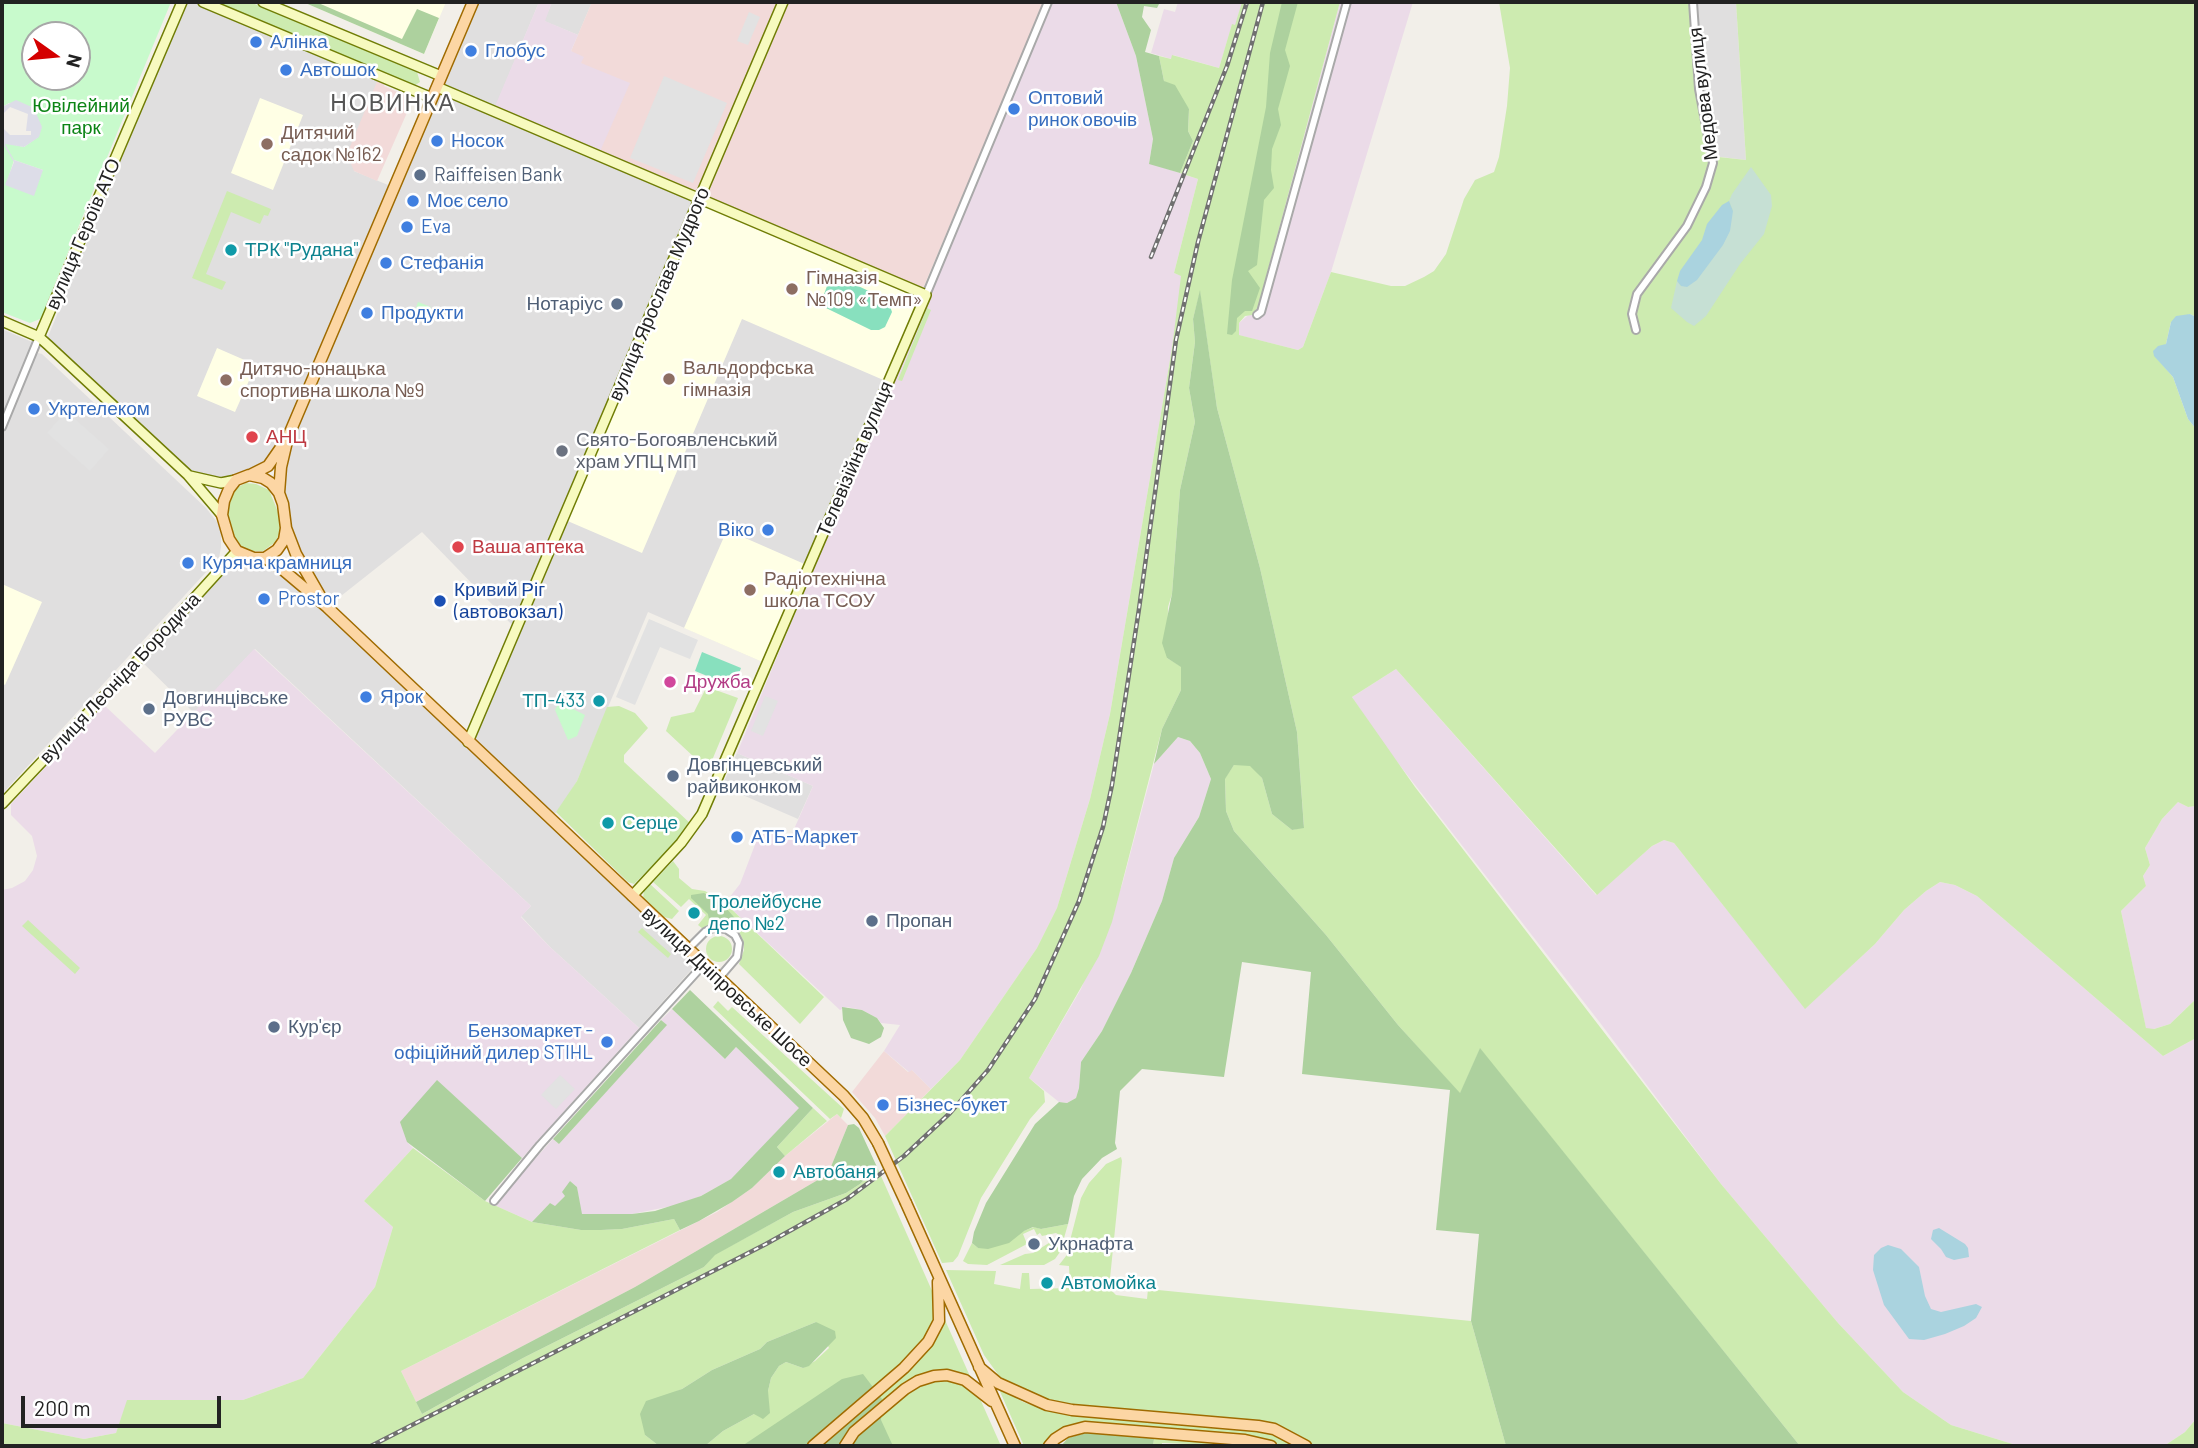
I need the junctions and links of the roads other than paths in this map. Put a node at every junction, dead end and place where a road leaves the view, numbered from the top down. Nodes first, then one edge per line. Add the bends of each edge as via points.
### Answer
1 (182, 2) edge
2 (203, 2) edge
3 (263, 2) edge
4 (472, 2) edge
5 (783, 2) edge
6 (1048, 2) edge
7 (1347, 2) edge
8 (1693, 2) edge
9 (441, 76) junction
10 (437, 87) junction
11 (432, 98) junction
12 (700, 198) junction
13 (926, 295) junction
14 (1257, 315) dead end
15 (2, 321) edge
16 (1636, 331) dead end
17 (39, 337) junction
18 (2, 427) edge
19 (288, 437) junction
20 (188, 475) junction
21 (249, 475) junction
22 (236, 480) junction
23 (279, 494) junction
24 (222, 515) junction
25 (286, 528) junction
26 (237, 551) junction
27 (265, 558) junction
28 (327, 607) junction
29 (468, 742) junction
30 (2, 804) edge
31 (632, 896) junction
32 (688, 949) junction
33 (704, 964) junction
34 (719, 978) junction
35 (494, 1201) dead end
36 (937, 1275) junction
37 (979, 1367) junction
38 (996, 1405) junction
39 (813, 1446) edge
40 (845, 1446) edge
41 (1015, 1446) edge
42 (1049, 1446) edge
43 (1271, 1446) edge
44 (1306, 1446) edge

1 - 17 street, вулиця Героїв АТО
2 - 11 street
3 - 9 street
4 - 9 main road
5 - 12 street, вулиця Ярослава Мудрого
6 - 13 street, Телевізійна вулиця
7 - 14 street
8 - 16 street, Медова вулиця via 1699,89 1713,163 1687,226 1637,294 1632,314
9 - 10 main road
10 - 11 main road
10 - 12 street
11 - 19 main road
12 - 13 street
12 - 29 street, вулиця Ярослава Мудрого
13 - 31 street, Телевізійна вулиця via 702,814
15 - 17 street
17 - 18 street, вулиця Героїв АТО
17 - 20 street
19 - 21 main road via 268,466
19 - 23 main road
20 - 22 street via 214,483
20 - 24 street
21 - 22 main road
21 - 23 main road via 263,478
22 - 24 main road via 226,495
23 - 25 main road
24 - 26 main road
25 - 27 main road via 281,545
25 - 28 main road
26 - 27 main road
26 - 30 street, вулиця Леоніда Бородича
27 - 28 main road
28 - 29 main road, вулиця Дніпровське Шосе
29 - 31 main road, вулиця Дніпровське Шосе
31 - 32 main road, вулиця Дніпровське Шосе
32 - 33 main road, вулиця Дніпровське Шосе
32 - 34 street via 713,928 735,935 737,957
33 - 34 main road, вулиця Дніпровське Шосе
33 - 35 street
34 - 36 main road, вулиця Дніпровське Шосе, bridge via 863,1118
36 - 37 main road, вулиця Дніпровське Шосе
36 - 39 main road via 939,1316 932,1337 904,1368
37 - 38 main road, вулиця Дніпровське Шосе
37 - 44 main road via 998,1383 1046,1405 1258,1426
38 - 40 main road via 965,1380 934,1376 905,1390 863,1424
38 - 41 main road, вулиця Дніпровське Шосе
42 - 43 main road via 1066,1432 1085,1427

